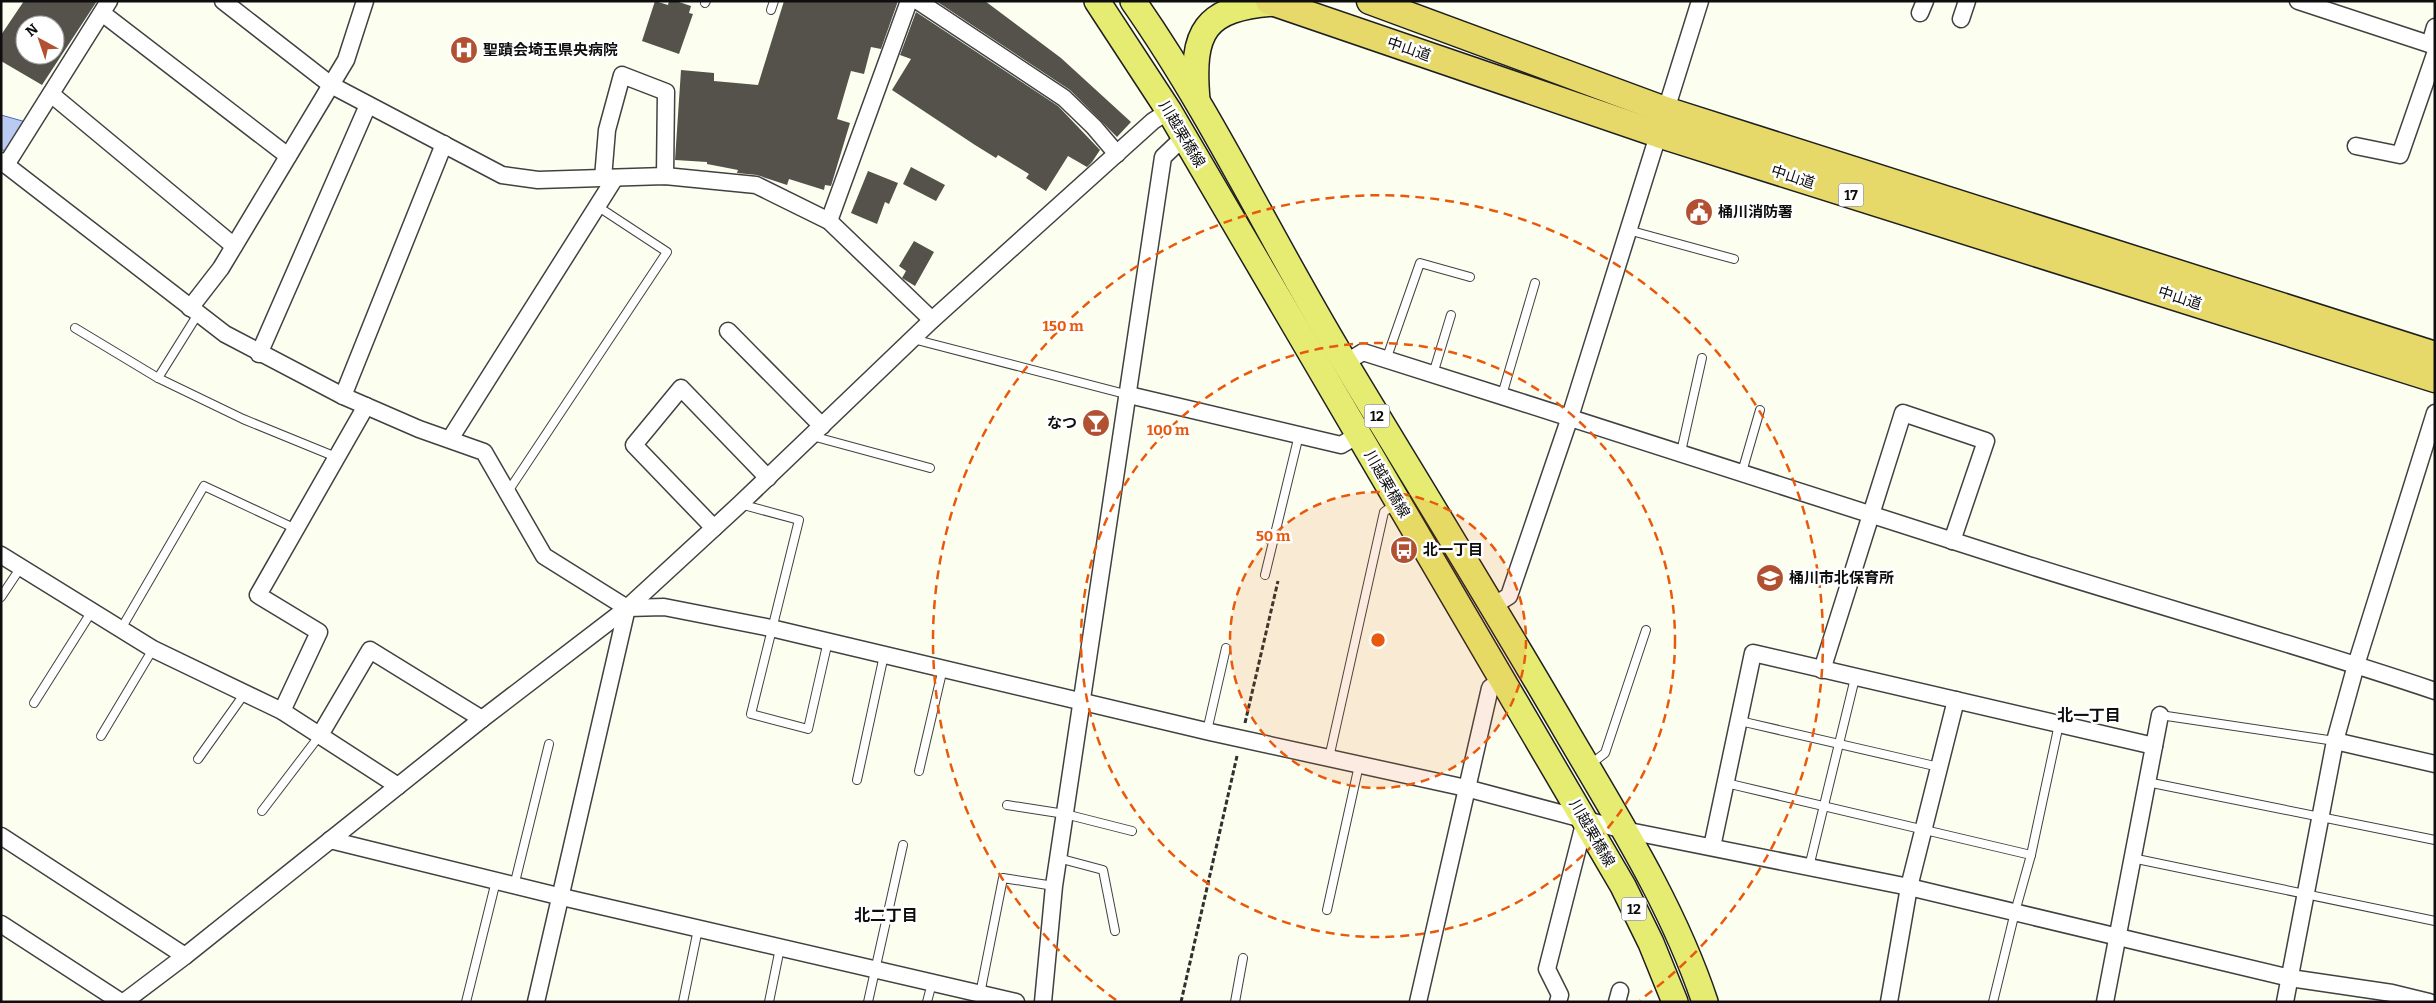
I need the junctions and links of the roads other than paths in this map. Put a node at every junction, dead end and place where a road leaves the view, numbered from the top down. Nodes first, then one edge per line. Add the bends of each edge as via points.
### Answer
1 (223, 1) edge
2 (365, 1) edge
3 (774, 1) edge
4 (909, 1) edge
5 (918, 1) edge
6 (1097, 1) edge
7 (1133, 1) edge
8 (1370, 1) edge
9 (1700, 1) edge
10 (1967, 1) edge
11 (2298, 1) edge
12 (1285, 4) edge
13 (106, 7) edge
14 (2340, 8) edge
15 (771, 10) dead end
16 (1961, 19) dead end
17 (2435, 27) edge
18 (2433, 48) edge
19 (331, 85) junction
20 (51, 94) junction
21 (1197, 100) junction
22 (368, 105) junction
23 (1169, 110) junction
24 (1661, 122) junction
25 (1184, 137) junction
26 (444, 144) junction
27 (2356, 146) dead end
28 (1117, 154) junction
29 (288, 156) junction
30 (4, 163) edge
31 (665, 176) junction
32 (609, 178) junction
33 (597, 206) junction
34 (829, 221) junction
35 (1628, 230) junction
36 (234, 246) junction
37 (1734, 259) dead end
38 (1470, 277) dead end
39 (1535, 284) dead end
40 (194, 311) junction
41 (1451, 315) dead end
42 (932, 320) junction
43 (75, 328) dead end
44 (728, 330) dead end
45 (913, 339) junction
46 (259, 354) junction
47 (2435, 355) edge
48 (1702, 358) dead end
49 (1386, 360) junction
50 (1345, 363) junction
51 (1433, 374) junction
52 (158, 378) junction
53 (2435, 379) edge
54 (1129, 395) junction
55 (1502, 395) junction
56 (343, 396) junction
57 (366, 406) junction
58 (1760, 410) dead end
59 (2435, 413) edge
60 (1570, 416) junction
61 (817, 431) junction
62 (1299, 435) junction
63 (1358, 435) junction
64 (450, 439) junction
65 (1681, 452) junction
66 (336, 457) junction
67 (930, 468) dead end
68 (1742, 472) junction
69 (768, 478) junction
70 (508, 493) junction
71 (1397, 502) junction
72 (740, 504) junction
73 (1870, 514) junction
74 (714, 528) junction
75 (296, 529) junction
76 (1952, 541) junction
77 (1, 555) edge
78 (20, 567) junction
79 (1265, 575) dead end
80 (1, 597) edge
81 (1493, 606) junction
82 (627, 608) junction
83 (92, 611) junction
84 (771, 628) junction
85 (120, 629) junction
86 (1646, 630) dead end
87 (828, 641) junction
88 (1226, 648) dead end
89 (153, 649) junction
90 (884, 654) junction
91 (2356, 665) junction
92 (943, 668) junction
93 (1822, 670) junction
94 (1855, 678) junction
95 (1502, 680) junction
96 (2435, 691) edge
97 (245, 693) junction
98 (1956, 700) junction
99 (1083, 701) junction
100 (34, 702) dead end
101 (282, 710) junction
102 (2160, 715) joint
103 (482, 719) junction
104 (1740, 721) junction
105 (2059, 724) junction
106 (1207, 732) junction
107 (320, 735) junction
108 (101, 736) dead end
109 (2335, 741) junction
110 (549, 744) dead end
111 (1839, 745) junction
112 (2154, 746) junction
113 (1329, 758) junction
114 (198, 759) dead end
115 (2435, 764) edge
116 (1359, 766) junction
117 (1587, 767) junction
118 (1939, 767) junction
119 (919, 771) dead end
120 (857, 780) dead end
121 (2147, 782) junction
122 (1726, 783) junction
123 (398, 786) junction
124 (1466, 788) junction
125 (1007, 805) dead end
126 (1824, 806) junction
127 (262, 810) dead end
128 (1065, 814) junction
129 (2321, 816) junction
130 (1585, 820) junction
131 (1924, 829) junction
132 (1132, 830) dead end
133 (1624, 830) junction
134 (1, 836) edge
135 (330, 840) junction
136 (2435, 840) edge
137 (903, 845) dead end
138 (1712, 847) junction
139 (2031, 855) junction
140 (1058, 858) junction
141 (2132, 858) junction
142 (1809, 867) junction
143 (496, 881) junction
144 (514, 886) junction
145 (1054, 886) junction
146 (1909, 887) junction
147 (2306, 896) junction
148 (562, 897) junction
149 (1326, 910) dead end
150 (2015, 912) junction
151 (2435, 921) edge
152 (1, 924) edge
153 (698, 929) junction
154 (1116, 931) dead end
155 (2117, 937) junction
156 (780, 948) junction
157 (185, 956) junction
158 (1243, 958) dead end
159 (876, 970) junction
160 (2290, 978) junction
161 (932, 983) junction
162 (980, 994) junction
163 (123, 1002) edge
164 (466, 1002) edge
165 (536, 1002) edge
166 (683, 1002) edge
167 (769, 1002) edge
168 (868, 1002) edge
169 (927, 1002) edge
170 (1016, 1002) edge
171 (1043, 1002) edge
172 (1235, 1002) edge
173 (1418, 1002) edge
174 (1558, 1002) edge
175 (1675, 1002) edge
176 (1705, 1002) edge
177 (1888, 1002) edge
178 (1993, 1002) edge
179 (2105, 1002) edge
180 (2285, 1002) edge
181 (2429, 1002) edge

1 - 19 street
2 - 19 street via 346,60
3 - 15 lane
4 - 34 street
5 - 28 street via 1064,98
6 - 23 main road, 川越栗橋線 / 12
7 - 21 main road, 川越栗橋線 / 12
8 - 24 highway, 中山道 / 17
9 - 24 street
10 - 16 street
11 - 14 street
12 - 21 main road via 1248,5 1213,20 1201,35 1196,54
12 - 24 highway, 中山道 / 17
13 - 20 street
13 - 29 street
14 - 18 street
17 - 18 street
18 - 27 street via 2400,155
19 - 22 street
19 - 29 street
20 - 30 street
20 - 36 street
21 - 50 main road, 川越栗橋線 / 12
22 - 26 street
22 - 46 street
23 - 25 main road, 川越栗橋線 / 12
23 - 28 street
24 - 35 street
24 - 47 highway, 中山道 / 17
24 - 53 highway, 中山道 / 17
25 - 54 street via 1164,158
25 - 63 main road, 川越栗橋線 / 12
26 - 32 street via 502,175 538,180
26 - 56 street
28 - 42 street
29 - 36 street
30 - 40 street
31 - 32 street
31 - 32 street via 666,92 622,75 607,130
31 - 34 street via 756,185
32 - 33 street
33 - 64 street
33 - 70 lane via 667,252
34 - 42 street
35 - 37 lane
35 - 60 street
36 - 40 street
38 - 49 lane via 1420,263
39 - 55 lane
40 - 46 street
40 - 52 lane
41 - 51 lane
42 - 45 street
43 - 52 lane
44 - 61 street
45 - 54 lane
45 - 61 street
46 - 56 street
48 - 65 lane
49 - 50 street via 1362,352
49 - 51 street
50 - 81 main road, 川越栗橋線 / 12
51 - 55 street
52 - 66 lane via 243,419
54 - 62 street
54 - 99 street
55 - 60 street
56 - 57 street
57 - 64 street
57 - 66 street
58 - 68 lane
59 - 91 street
60 - 65 street
60 - 81 street via 1509,596
61 - 67 lane
61 - 69 street
62 - 63 street via 1341,445
62 - 79 lane
63 - 71 main road, 川越栗橋線 / 12
64 - 70 street via 484,452
65 - 68 street
66 - 75 street
68 - 73 street
69 - 72 street
69 - 74 street via 681,388 634,445
70 - 82 street via 544,556
71 - 95 main road, 川越栗橋線 / 12
71 - 113 lane via 1384,512
72 - 74 street
72 - 84 lane via 799,520
73 - 76 street
73 - 76 street via 1902,413 1912,416 1986,441
73 - 93 street
74 - 82 street
75 - 85 lane via 204,486
75 - 101 street via 258,594 319,632
76 - 91 street
77 - 78 street
78 - 80 lane
78 - 83 street
81 - 117 main road, 川越栗橋線 / 12
82 - 84 street via 664,607
82 - 103 street
82 - 148 street
83 - 85 street
83 - 100 lane
84 - 87 street
84 - 87 lane via 751,714 808,729
85 - 89 street
86 - 117 lane via 1605,753
87 - 90 street
88 - 106 lane
89 - 97 street
89 - 108 lane
90 - 92 street
90 - 120 lane
91 - 96 street
91 - 109 street
92 - 99 street
92 - 119 lane
93 - 94 street
93 - 104 street via 1753,653
94 - 98 street
94 - 111 lane
95 - 124 street via 1490,688
95 - 130 main road, 川越栗橋線 / 12
97 - 101 street
97 - 114 lane
98 - 105 street
98 - 118 street
99 - 106 street
99 - 128 street
101 - 107 street
102 - 109 lane
102 - 112 street
103 - 107 street via 370,650
103 - 123 street
104 - 111 lane
104 - 122 street
105 - 112 street
105 - 139 lane
106 - 113 street
107 - 123 street
107 - 127 lane
109 - 115 street
109 - 129 street
110 - 144 lane
111 - 118 lane
111 - 126 lane
112 - 121 street
113 - 116 street
116 - 124 street
116 - 149 lane
117 - 133 main road, 川越栗橋線 / 12
118 - 131 street
121 - 129 lane
121 - 141 street
122 - 126 lane
122 - 138 street
123 - 135 street
124 - 130 street
124 - 173 street
125 - 128 lane
126 - 131 lane
126 - 142 lane
128 - 132 lane
128 - 140 street
129 - 136 lane
129 - 147 street
130 - 133 street
130 - 174 street via 1546,968 1560,995
130 - 175 main road, 川越栗橋線 / 12 via 1623,886
131 - 139 lane
131 - 146 street
133 - 138 street
133 - 176 main road, 川越栗橋線 / 12 via 1687,951
134 - 157 street
135 - 143 street
135 - 157 street
137 - 159 lane
138 - 142 street
139 - 150 lane
140 - 145 street
140 - 154 lane via 1103,870
141 - 147 lane
141 - 155 street
142 - 146 street
143 - 144 street
143 - 164 lane
144 - 148 street
145 - 162 lane via 1002,878
145 - 171 street
146 - 150 street
146 - 177 street
147 - 151 lane
147 - 160 street
148 - 153 street
148 - 165 street
150 - 155 street
150 - 178 lane
152 - 163 street
153 - 156 street
153 - 166 lane
155 - 160 street
155 - 179 street
156 - 159 street
156 - 167 lane
157 - 163 street
158 - 172 lane
159 - 161 street
159 - 168 lane
160 - 180 street
160 - 181 street via 2392,993
161 - 162 street via 963,993
161 - 169 lane
162 - 170 street

